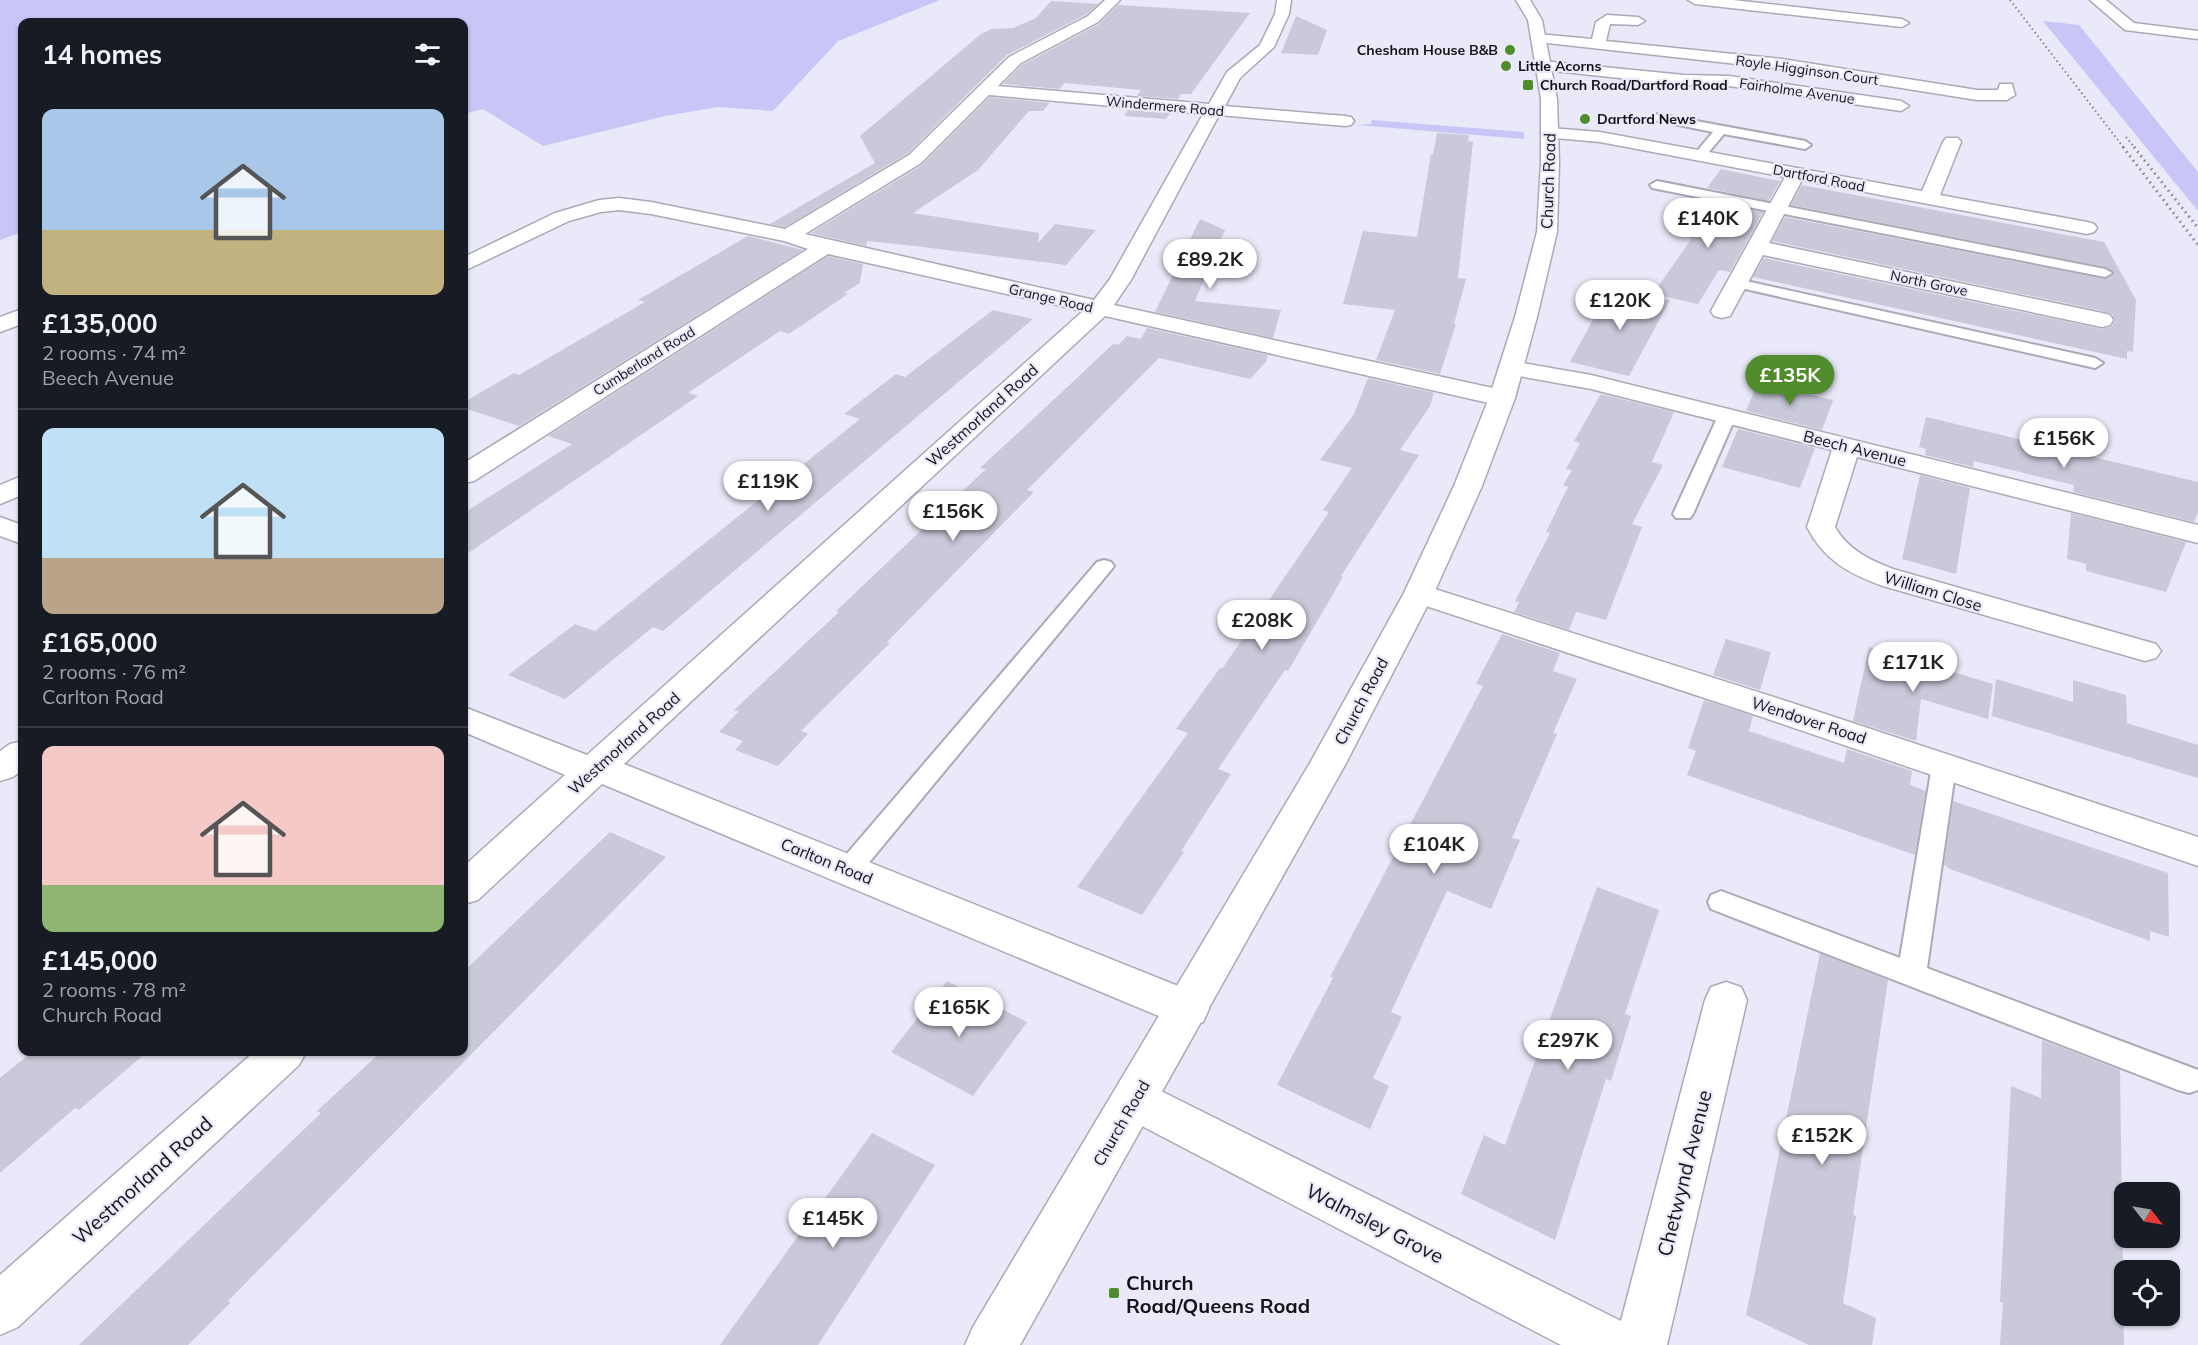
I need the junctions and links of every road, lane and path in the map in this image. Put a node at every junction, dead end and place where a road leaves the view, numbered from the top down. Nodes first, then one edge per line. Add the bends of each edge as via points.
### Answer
1 (1113, 0) edge
2 (1284, 0) edge
3 (1523, 0) edge
4 (1695, 0) edge
5 (2097, 0) edge
6 (1638, 21) dead end
7 (1902, 23) dead end
8 (2198, 35) edge
9 (1598, 44) junction
10 (1540, 52) junction
11 (2006, 87) dead end
12 (986, 90) junction
13 (1922, 108) dead end
14 (1214, 110) junction
15 (1658, 118) dead end
16 (1345, 121) dead end
17 (1722, 129) junction
18 (1550, 132) junction
19 (1952, 141) dead end
20 (1805, 145) dead end
21 (1700, 156) junction
22 (1796, 174) junction
23 (1657, 185) dead end
24 (1929, 199) junction
25 (1777, 208) junction
26 (2087, 228) dead end
27 (788, 236) junction
28 (825, 246) junction
29 (1756, 247) junction
30 (468, 263) edge
31 (2105, 273) dead end
32 (1737, 283) junction
33 (1099, 309) junction
34 (1722, 311) dead end
35 (18, 318) edge
36 (2103, 320) dead end
37 (0, 325) edge
38 (2095, 363) dead end
39 (1507, 383) junction
40 (1727, 416) junction
41 (1847, 446) junction
42 (468, 472) edge
43 (18, 486) edge
44 (0, 496) edge
45 (1683, 514) dead end
46 (0, 526) edge
47 (18, 533) edge
48 (2198, 534) edge
49 (1104, 566) dead end
50 (1419, 593) junction
51 (2145, 651) dead end
52 (468, 721) edge
53 (18, 756) edge
54 (1944, 766) junction
55 (0, 768) edge
56 (595, 769) junction
57 (2198, 852) edge
58 (848, 870) junction
59 (468, 885) edge
60 (1721, 902) dead end
61 (1912, 974) junction
62 (1726, 1000) dead end
63 (1188, 1009) junction
64 (280, 1056) edge
65 (2189, 1080) dead end
66 (1135, 1100) junction
67 (0, 1309) edge
68 (991, 1345) edge
69 (1615, 1345) edge
70 (1641, 1345) edge

1 - 12 street via 1094,19 1015,60
2 - 14 street, Westmorland Road via 1282,14 1266,47 1233,75
3 - 10 street, Church Road via 1535,20
4 - 7 street
5 - 8 street via 2130,27
6 - 9 street via 1607,19
9 - 10 street, Royle Higginson Court
9 - 11 street, Royle Higginson Court via 1813,68 1977,95 2007,95
10 - 13 street, Fairholme Avenue via 1684,80 1730,81
10 - 18 street, Church Road via 1549,99
12 - 14 street, Windermere Road
12 - 27 street via 915,159
14 - 16 street, Windermere Road
14 - 33 street, Westmorland Road via 1120,280
15 - 17 lane
17 - 20 lane
17 - 21 lane
18 - 21 street, Dartford Road via 1589,135
18 - 39 street, Church Road via 1547,232
19 - 24 street
21 - 22 street, Dartford Road
22 - 24 street, Dartford Road
22 - 25 street
23 - 25 lane
24 - 26 street, Dartford Road
25 - 29 street
25 - 31 lane
27 - 28 street, Grange Road
27 - 30 street, Grange Road via 651,208 599,206 562,217
28 - 33 street, Grange Road
28 - 42 street, Cumberland Road
29 - 32 street
29 - 36 street, North Grove
32 - 34 street
32 - 38 lane
33 - 39 street, Grange Road
33 - 56 street, Westmorland Road
35 - 37 street
39 - 40 street, Beech Avenue via 1591,382
39 - 50 street, Church Road via 1468,486
40 - 41 street, Beech Avenue
40 - 45 lane
41 - 48 street, Beech Avenue
41 - 51 street, William Close via 1821,527 1827,542 1843,557 1893,580
43 - 44 street
46 - 47 street
49 - 58 lane
50 - 54 street, Wendover Road
50 - 63 street, Church Road via 1327,765
52 - 56 street, Carlton Road via 574,765
53 - 55 street
54 - 57 street, Wendover Road
54 - 61 lane
56 - 58 street, Carlton Road
56 - 59 street, Westmorland Road
58 - 63 street, Carlton Road
60 - 61 lane
61 - 65 lane
62 - 70 street, Chetwynd Avenue
63 - 66 street, Church Road
64 - 67 street, Westmorland Road
66 - 68 street, Church Road
66 - 69 street, Walmsley Grove

